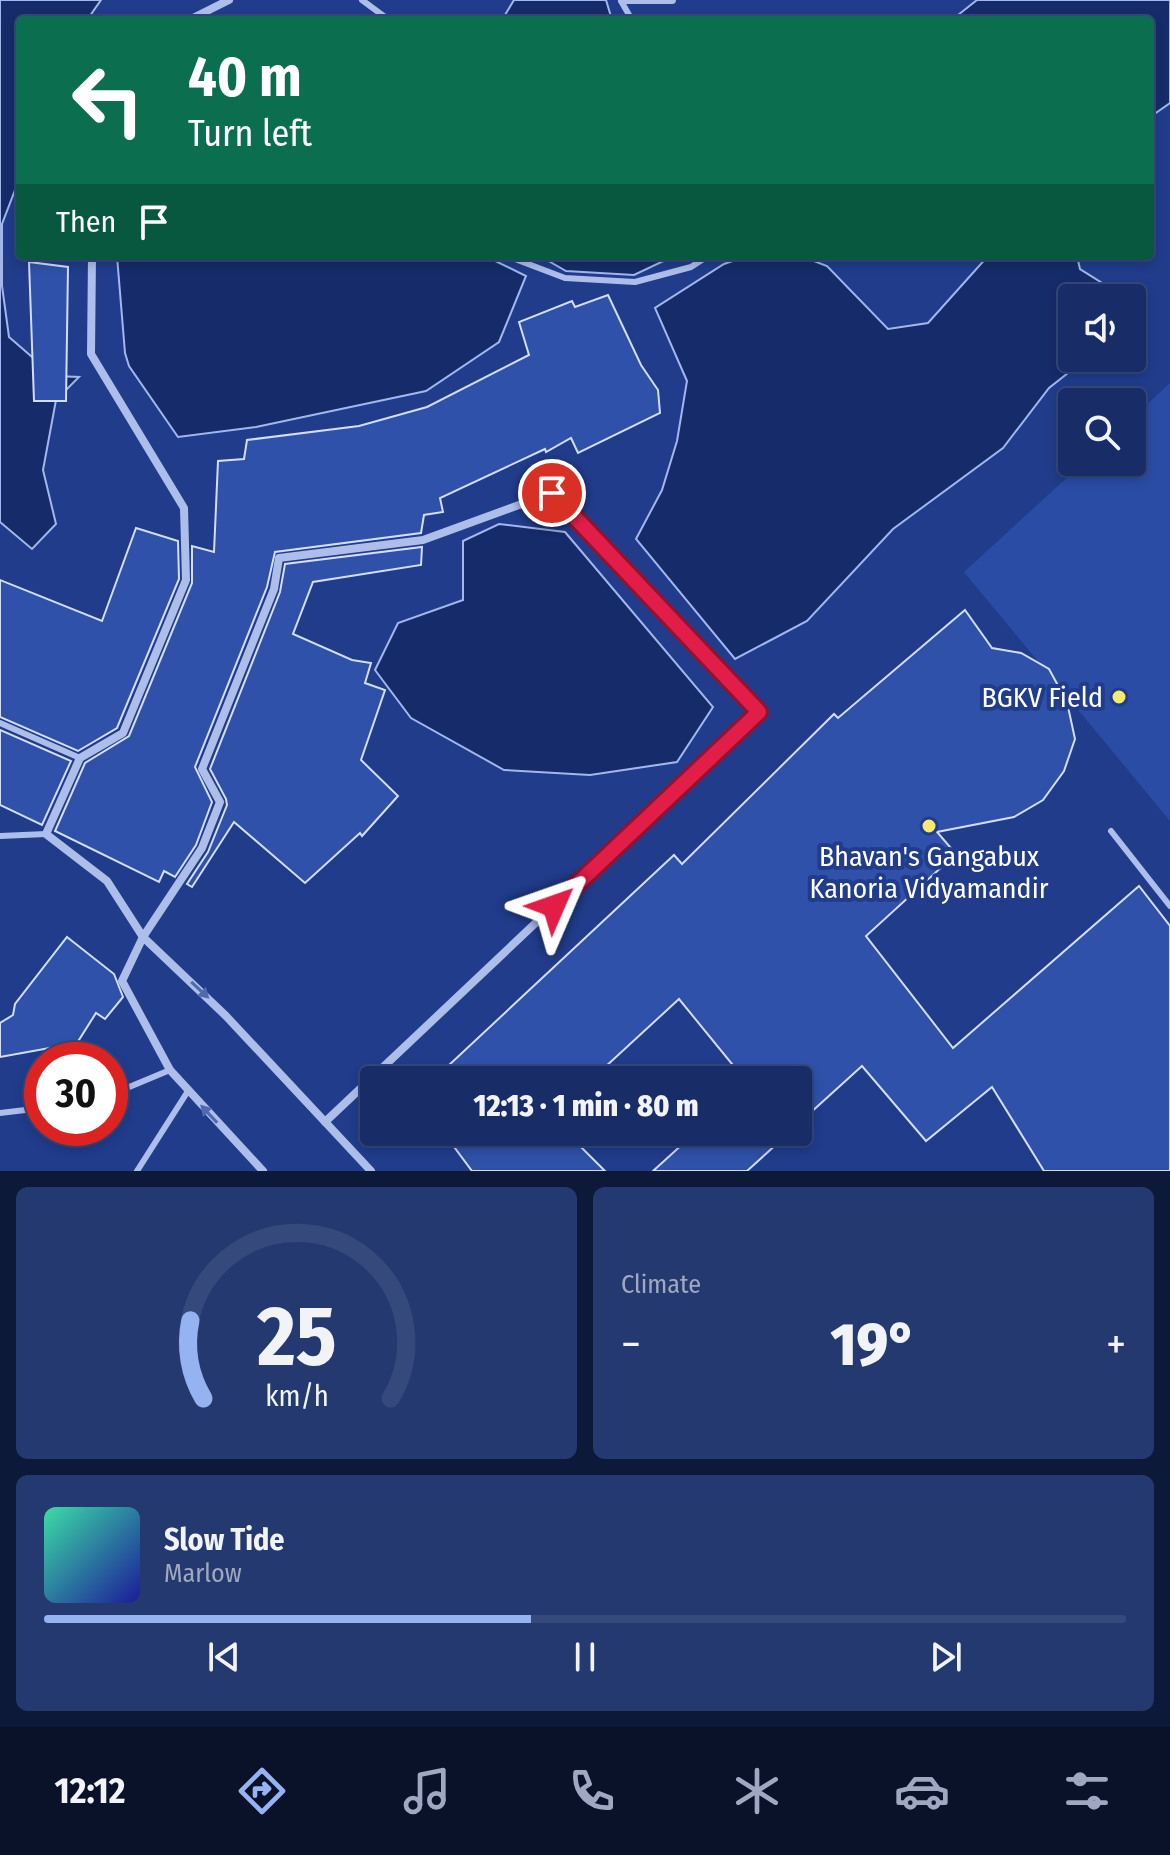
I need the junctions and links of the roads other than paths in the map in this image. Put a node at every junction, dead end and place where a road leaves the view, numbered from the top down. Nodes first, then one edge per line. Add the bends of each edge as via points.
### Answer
1 (229, 0) edge
2 (362, 0) edge
3 (622, 0) edge
4 (672, 0) edge
5 (197, 16) edge
6 (384, 16) edge
7 (92, 260) edge
8 (518, 260) edge
9 (702, 260) edge
10 (0, 723) edge
11 (80, 758) junction
12 (1111, 831) dead end
13 (46, 834) junction
14 (0, 836) edge
15 (1170, 906) edge
16 (143, 937) junction
17 (170, 1070) junction
18 (128, 1088) edge
19 (188, 1091) junction
20 (24, 1110) edge
21 (0, 1113) edge
22 (325, 1122) junction
23 (137, 1171) edge
24 (263, 1171) edge
25 (371, 1171) edge

1 - 5 street
2 - 6 lane
3 - 4 street
7 - 11 street via 91,354 184,508 186,580 123,733
8 - 9 lane via 565,278 635,282
10 - 11 lane
11 - 13 street
12 - 15 lane
13 - 14 lane
13 - 16 street via 107,881
16 - 17 street via 122,981
16 -> 22 street
16 - 22 street via 202,848 220,802 202,769 274,589 279,558 423,540 552,493 759,712
17 - 18 lane
17 - 19 street
19 - 23 lane
24 -> 19 street
20 - 21 lane
22 - 25 street

